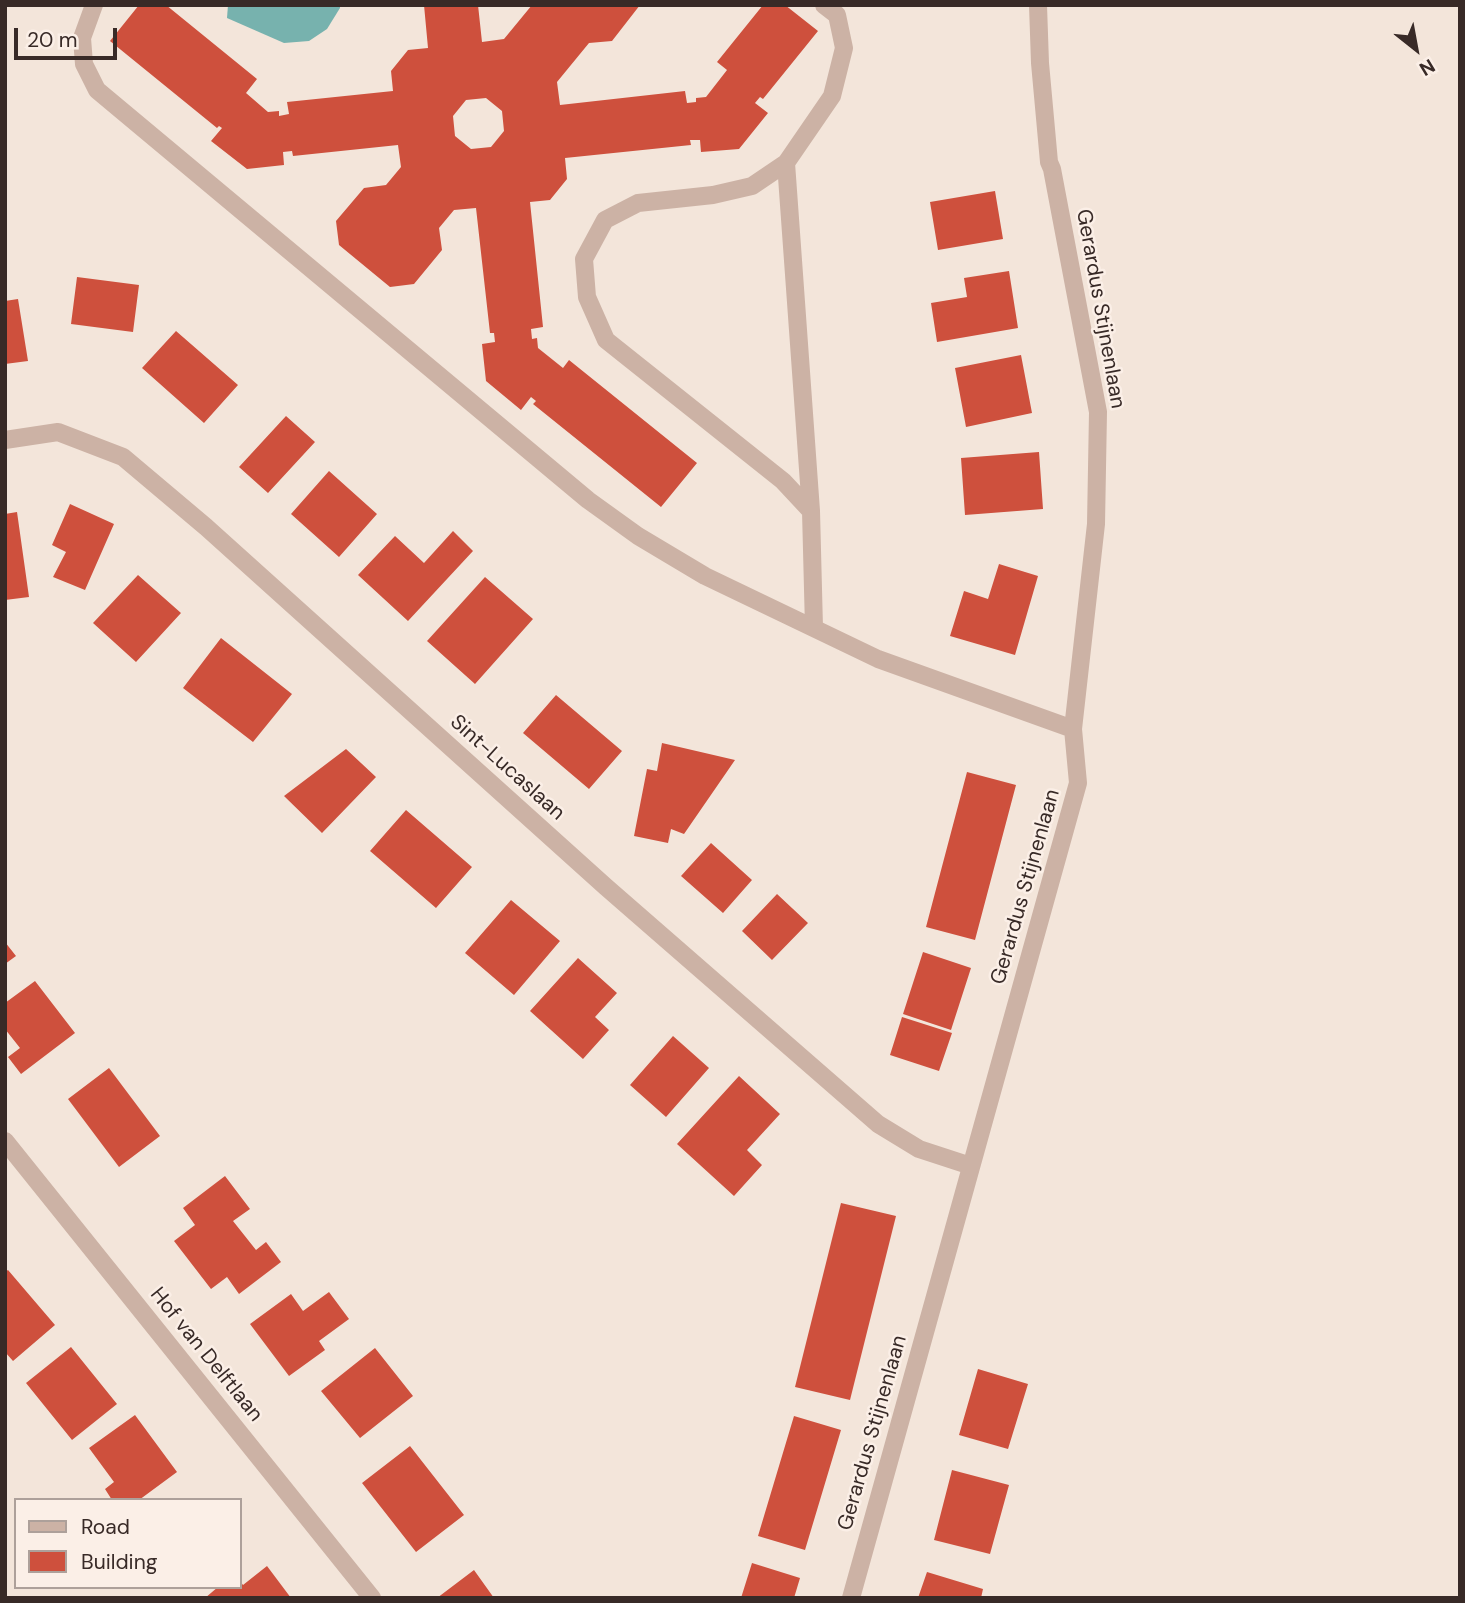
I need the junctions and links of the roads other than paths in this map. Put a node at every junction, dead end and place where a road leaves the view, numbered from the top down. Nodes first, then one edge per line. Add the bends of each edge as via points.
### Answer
1 (94, 5) edge
2 (824, 5) edge
3 (1038, 5) edge
4 (786, 163) junction
5 (5, 440) edge
6 (811, 511) junction
7 (814, 628) junction
8 (1073, 729) junction
9 (5, 1141) edge
10 (971, 1166) junction
11 (372, 1598) edge
12 (851, 1598) edge

1 - 7 street via 82,38 85,64 96,90 588,500 705,576
2 - 4 street via 837,15 844,48 832,96
3 - 8 street, Gerardus Stijnenlaan via 1049,162 1098,412 1096,524
4 - 6 street
4 - 6 street via 752,187 638,203 605,220 584,259 587,297 606,340 783,481
5 - 10 street, Sint-Lucaslaan via 58,432 123,457 878,1124 919,1149
6 - 7 street
7 - 8 street via 878,659
8 - 10 street, Gerardus Stijnenlaan via 1079,783
9 - 11 street, Hof van Delftlaan
10 - 12 street, Gerardus Stijnenlaan

